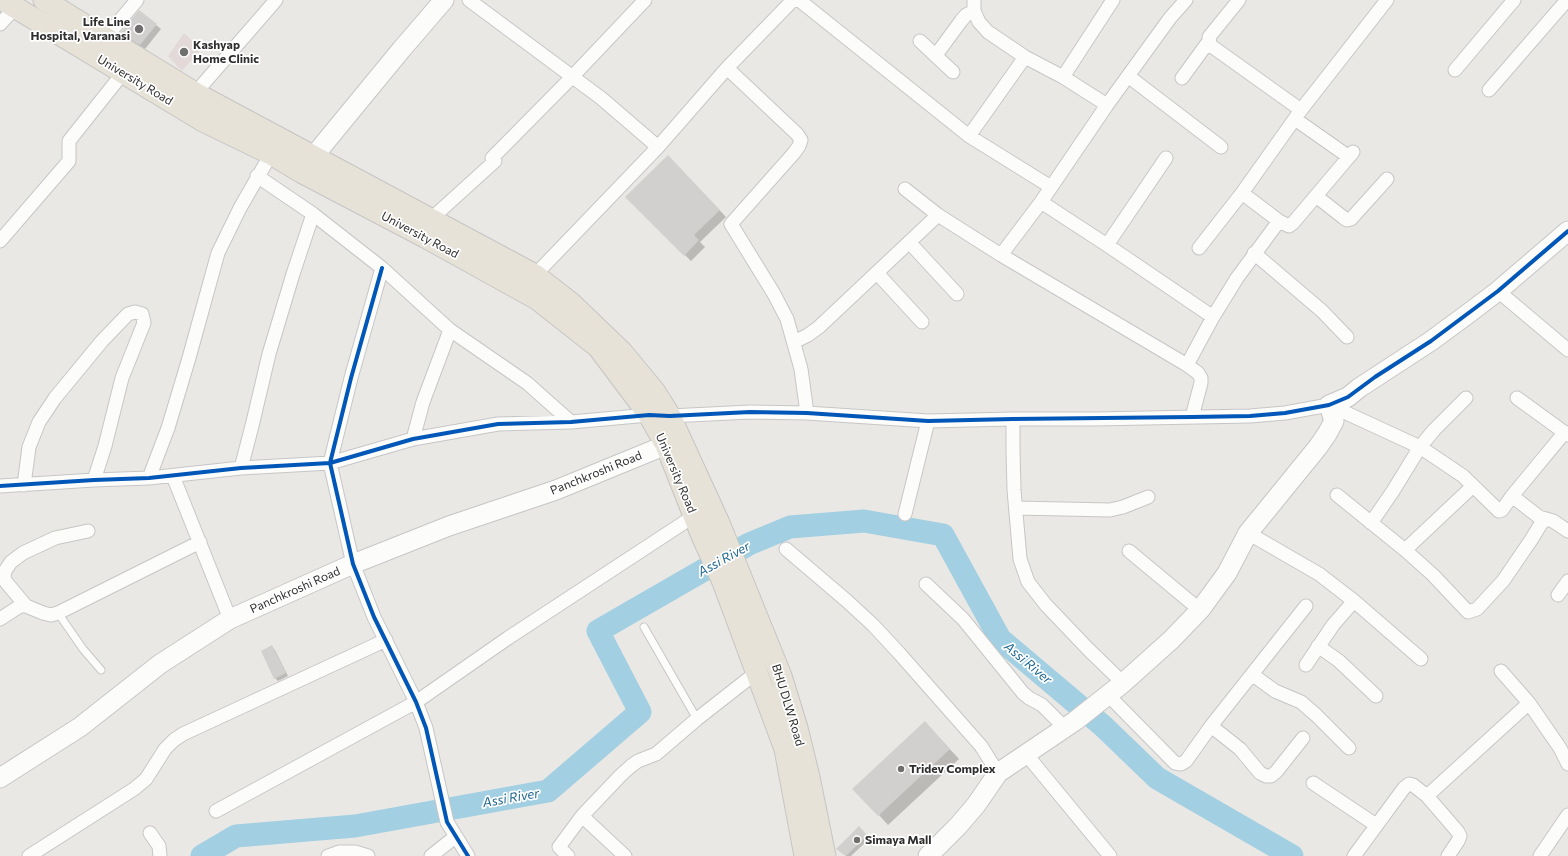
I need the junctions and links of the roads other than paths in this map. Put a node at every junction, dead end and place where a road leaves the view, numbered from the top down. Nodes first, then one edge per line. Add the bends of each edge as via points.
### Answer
1 (44, 0) edge
2 (137, 0) edge
3 (276, 0) edge
4 (444, 0) edge
5 (469, 0) edge
6 (644, 0) edge
7 (793, 0) edge
8 (799, 0) edge
9 (1113, 0) edge
10 (1186, 0) edge
11 (1239, 0) edge
12 (1387, 0) edge
13 (1514, 0) edge
14 (1567, 0) edge
15 (9, 4) edge
16 (974, 6) edge
17 (0, 24) edge
18 (920, 41) dead end
19 (1209, 41) junction
20 (99, 46) junction
21 (936, 55) junction
22 (1025, 57) junction
23 (727, 68) junction
24 (1455, 70) dead end
25 (954, 72) dead end
26 (124, 73) junction
27 (1128, 76) junction
28 (572, 77) junction
29 (1063, 77) junction
30 (1182, 78) dead end
31 (1489, 90) dead end
32 (195, 93) junction
33 (1107, 105) junction
34 (182, 108) junction
35 (1298, 114) junction
36 (969, 136) junction
37 (658, 147) junction
38 (1222, 147) dead end
39 (271, 154) junction
40 (1166, 158) dead end
41 (307, 165) junction
42 (257, 176) junction
43 (1387, 179) dead end
44 (1050, 188) junction
45 (905, 189) dead end
46 (1242, 193) junction
47 (1316, 196) junction
48 (1041, 202) junction
49 (313, 214) junction
50 (938, 214) junction
51 (431, 219) junction
52 (1279, 222) junction
53 (1568, 231) edge
54 (0, 241) edge
55 (909, 242) junction
56 (1108, 245) junction
57 (1199, 248) dead end
58 (1254, 254) junction
59 (1001, 255) junction
60 (382, 268) junction
61 (877, 273) junction
62 (535, 275) junction
63 (1498, 291) junction
64 (957, 294) dead end
65 (1213, 317) junction
66 (922, 322) dead end
67 (450, 330) junction
68 (1347, 337) dead end
69 (794, 342) junction
70 (1568, 350) edge
71 (1187, 365) junction
72 (1466, 398) dead end
73 (1517, 398) dead end
74 (1329, 405) junction
75 (807, 413) junction
76 (649, 415) junction
77 (670, 416) junction
78 (1192, 417) junction
79 (1013, 418) junction
80 (571, 422) junction
81 (928, 422) junction
82 (1566, 433) edge
83 (413, 439) junction
84 (666, 446) junction
85 (1420, 447) junction
86 (330, 463) junction
87 (240, 468) junction
88 (173, 476) junction
89 (149, 478) junction
90 (94, 480) junction
91 (24, 485) junction
92 (0, 486) edge
93 (1473, 486) junction
94 (1337, 495) dead end
95 (1512, 496) junction
96 (1148, 497) dead end
97 (1016, 508) junction
98 (905, 514) dead end
99 (694, 516) junction
100 (1544, 519) junction
101 (1371, 523) junction
102 (88, 531) dead end
103 (1568, 531) edge
104 (1248, 533) junction
105 (200, 542) junction
106 (786, 549) dead end
107 (1405, 550) junction
108 (1129, 551) dead end
109 (353, 564) junction
110 (1568, 581) edge
111 (3, 582) edge
112 (722, 582) joint
113 (926, 584) dead end
114 (1558, 595) dead end
115 (1354, 601) junction
116 (26, 606) junction
117 (1306, 606) dead end
118 (1200, 610) junction
119 (58, 613) junction
120 (0, 619) edge
121 (230, 619) junction
122 (644, 627) dead end
123 (386, 640) junction
124 (1318, 646) junction
125 (1422, 659) dead end
126 (1306, 665) dead end
127 (100, 670) dead end
128 (1501, 671) dead end
129 (756, 672) junction
130 (1253, 675) junction
131 (1124, 683) junction
132 (1376, 696) dead end
133 (1102, 700) junction
134 (416, 702) junction
135 (1529, 703) junction
136 (697, 719) junction
137 (1070, 725) junction
138 (1211, 726) junction
139 (1303, 738) dead end
140 (1348, 748) dead end
141 (1026, 754) junction
142 (1568, 764) edge
143 (998, 773) junction
144 (0, 778) edge
145 (1313, 783) dead end
146 (1427, 796) junction
147 (216, 811) dead end
148 (1568, 815) edge
149 (582, 816) junction
150 (1376, 825) junction
151 (150, 833) dead end
152 (455, 838) junction
153 (29, 856) edge
154 (160, 856) edge
155 (328, 856) edge
156 (368, 856) edge
157 (431, 856) edge
158 (468, 856) edge
159 (568, 856) edge
160 (625, 856) edge
161 (805, 856) edge
162 (825, 856) edge
163 (928, 856) edge
164 (1110, 856) edge
165 (1354, 856) edge
166 (1448, 856) edge
167 (1540, 856) edge

1 - 20 main road
2 - 20 street
3 - 32 street
4 - 41 street
5 - 28 street
6 - 28 street
7 - 23 street
8 - 36 street
9 - 29 street
10 - 27 street
11 - 19 street via 1209,37
12 - 35 street
13 - 24 street
14 - 31 street
15 - 17 street
15 - 20 main road, University Road
16 - 21 street
16 - 22 street via 979,22 988,32
18 - 21 street
19 - 30 street
19 - 35 street via 1210,45
20 - 26 main road, University Road
20 - 32 main road
21 - 25 street
22 - 29 street
22 - 36 street
23 - 37 street
23 - 69 street via 797,134 800,140 794,153 731,224 774,294
26 - 34 main road, University Road
26 - 54 street via 69,141 69,161
27 - 33 street
27 - 38 street
28 - 37 street
28 - 51 street
29 - 33 street
32 - 34 street
32 - 41 main road
33 - 44 street
34 - 39 main road, University Road via 204,122
35 - 46 street
35 - 47 street via 1351,154
36 - 44 street
37 - 62 street
39 - 41 main road, University Road
39 - 42 street
40 - 56 street
41 - 51 main road, BHU DLW Road
41 - 76 main road, University Road via 425,237 537,299 598,347
42 - 49 street
42 - 89 street via 218,252 170,421
43 - 47 street via 1351,219 1347,220
44 - 48 street
45 - 50 street
46 - 52 street
46 - 57 street
47 - 52 street via 1289,226
48 - 56 street
48 - 59 street
49 - 60 street
49 - 87 street via 269,354
50 - 55 street
50 - 59 street
51 - 62 main road, BHU DLW Road
52 - 58 street
53 - 63 street
55 - 61 street
55 - 64 street
56 - 65 street
58 - 65 street
58 - 68 street via 1322,311
59 - 71 street
60 - 67 street
60 - 86 street
61 - 66 street
61 - 69 street via 819,327
62 - 77 main road, BHU DLW Road via 571,303 622,352 655,392
63 - 70 street
63 - 74 street via 1348,398
65 - 71 street
67 - 80 street via 527,383
67 - 83 street via 423,402
69 - 75 street via 801,369
71 - 78 street via 1201,378
72 - 85 street
73 - 82 street
74 - 78 street via 1285,413
74 - 85 street
74 - 104 street via 1334,421 1327,434
75 - 77 street via 750,412
75 - 81 street
76 - 77 street
76 - 80 street
76 - 84 main road, University Road
77 - 162 main road, BHU DLW Road via 719,523 784,684 809,777
78 - 79 street
79 - 81 street
79 - 97 street
80 - 83 street via 498,424
81 - 98 street
82 - 95 street
83 - 86 street
84 - 99 main road, University Road
84 - 109 street, Panchkroshi Road via 556,490 449,526
85 - 93 street via 1463,476
85 - 101 street
86 - 87 street
86 - 109 street
87 - 88 street
88 - 89 street
88 - 105 street
89 - 90 street
90 - 91 street
90 - 91 street via 122,378 144,323 142,314 135,312 128,314 102,341 54,398 39,422 29,447
91 - 92 street
93 - 95 street via 1499,511
93 - 107 street
94 - 101 street
95 - 100 street
96 - 97 street via 1110,510
97 - 131 street via 1020,560 1028,582 1046,605
99 - 112 main road, University Road
99 - 134 street via 508,638
100 - 103 street via 1554,521
100 - 107 street via 1503,581 1472,612 1468,612
101 - 107 street
102 - 111 street via 55,538 17,557 5,571
104 - 115 street via 1319,574
104 - 118 street via 1227,572
105 - 119 street
105 - 121 street
106 - 143 street via 873,625 981,746
108 - 118 street
109 - 121 street, Panchkroshi Road
109 - 123 street
110 - 114 street
111 - 116 street
112 - 129 main road, BHU DLW Road
113 - 137 street via 963,619 1023,694
115 - 124 street
115 - 125 street
116 - 119 street via 51,615
116 - 120 street via 14,608
117 - 130 street
118 - 131 street
119 - 127 lane
121 - 144 street, Panchkroshi Road via 160,664 80,727
122 - 136 lane
123 - 134 street
123 - 153 street via 183,734 174,740 146,779 134,789
124 - 126 street
124 - 132 street
128 - 135 street
129 - 136 street
129 - 161 main road, BHU DLW Road via 785,749
130 - 138 street
130 - 140 street via 1275,691 1301,702
131 - 133 street
133 - 137 street
133 - 138 street via 1175,763 1181,764 1186,761
134 - 147 street
134 - 152 street via 426,728 447,822
135 - 142 street via 1556,741
135 - 146 street
136 - 149 street via 656,754 631,766
137 - 141 street
138 - 139 street via 1266,776 1276,772
141 - 143 street
141 - 164 street
143 - 163 street via 976,805
145 - 150 street
146 - 150 street via 1409,784
146 - 166 street via 1460,836
148 - 167 street
149 - 159 street via 559,847
149 - 160 street
150 - 165 street
151 - 154 street via 159,846
152 - 157 street
152 - 158 street
155 - 156 street via 339,852 355,852

